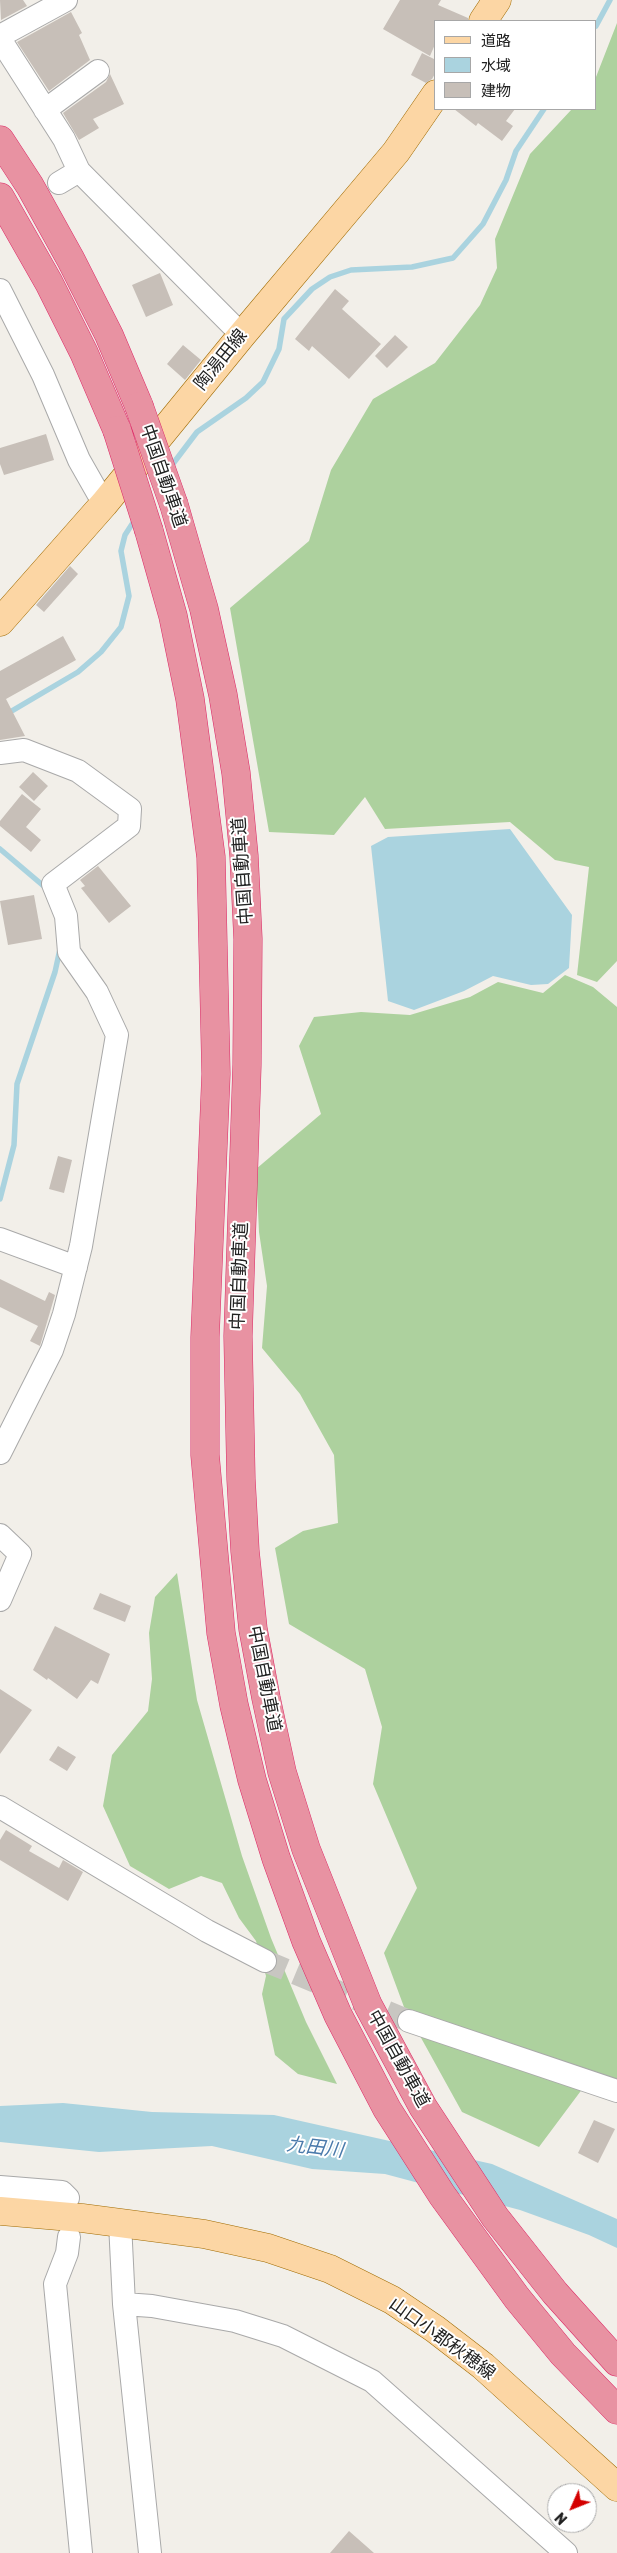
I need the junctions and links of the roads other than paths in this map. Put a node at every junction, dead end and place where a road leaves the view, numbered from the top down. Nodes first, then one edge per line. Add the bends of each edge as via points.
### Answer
1 (66, 0) edge
2 (497, 0) edge
3 (484, 20) edge
4 (0, 37) edge
5 (98, 71) dead end
6 (434, 97) edge
7 (45, 110) junction
8 (0, 140) edge
9 (79, 171) junction
10 (60, 183) dead end
11 (0, 197) edge
12 (0, 290) edge
13 (242, 335) junction
14 (104, 504) junction
15 (0, 622) edge
16 (0, 753) edge
17 (1, 1240) edge
18 (76, 1267) junction
19 (0, 1453) edge
20 (0, 1535) edge
21 (0, 1600) edge
22 (0, 1807) edge
23 (265, 1960) tunnel mouth
24 (408, 2021) tunnel mouth
25 (617, 2091) edge
26 (0, 2187) edge
27 (68, 2198) dead end
28 (0, 2211) edge
29 (120, 2223) junction
30 (69, 2237) dead end
31 (124, 2304) junction
32 (617, 2362) edge
33 (617, 2410) edge
34 (617, 2487) edge
35 (81, 2553) edge
36 (150, 2553) edge
37 (566, 2553) edge

1 - 4 street
2 - 3 main road
4 - 7 street
5 - 7 street
6 - 13 main road, 陶湯田線 via 396,152
7 - 9 street
8 - 32 highway, 中国自動車道, bridge via 72,260 139,406 174,504 204,609 223,695 236,774 248,939 238,1336 241,1479 253,1629 282,1772 306,1849 368,2005 400,2067 457,2162 527,2259
9 - 10 street
9 - 13 street
11 - 33 highway, 中国自動車道, bridge via 49,282 117,430 150,531 173,616 190,699 211,857 216,1074 205,1337 205,1455 222,1633 234,1705 252,1780 306,1940 338,2015 410,2147 478,2247 563,2354
12 - 14 street via 43,375 79,460
13 - 14 main road, 陶湯田線
14 - 15 main road, 陶湯田線
16 - 18 street via 24,750 78,772 130,809 129,826 53,884 66,916 70,952 97,992 117,1036
17 - 18 street
18 - 19 street via 52,1350
20 - 21 street via 20,1554
22 - 23 street via 207,1931
24 - 25 street
26 - 27 street via 62,2192
28 - 29 main road, 山口小郡秋穂線
29 - 31 street
29 - 34 main road, 山口小郡秋穂線 via 204,2234 268,2248 330,2269 392,2300 483,2366
30 - 35 street via 68,2252 55,2284
31 - 36 street
31 - 37 street via 243,2323 283,2336 372,2381

